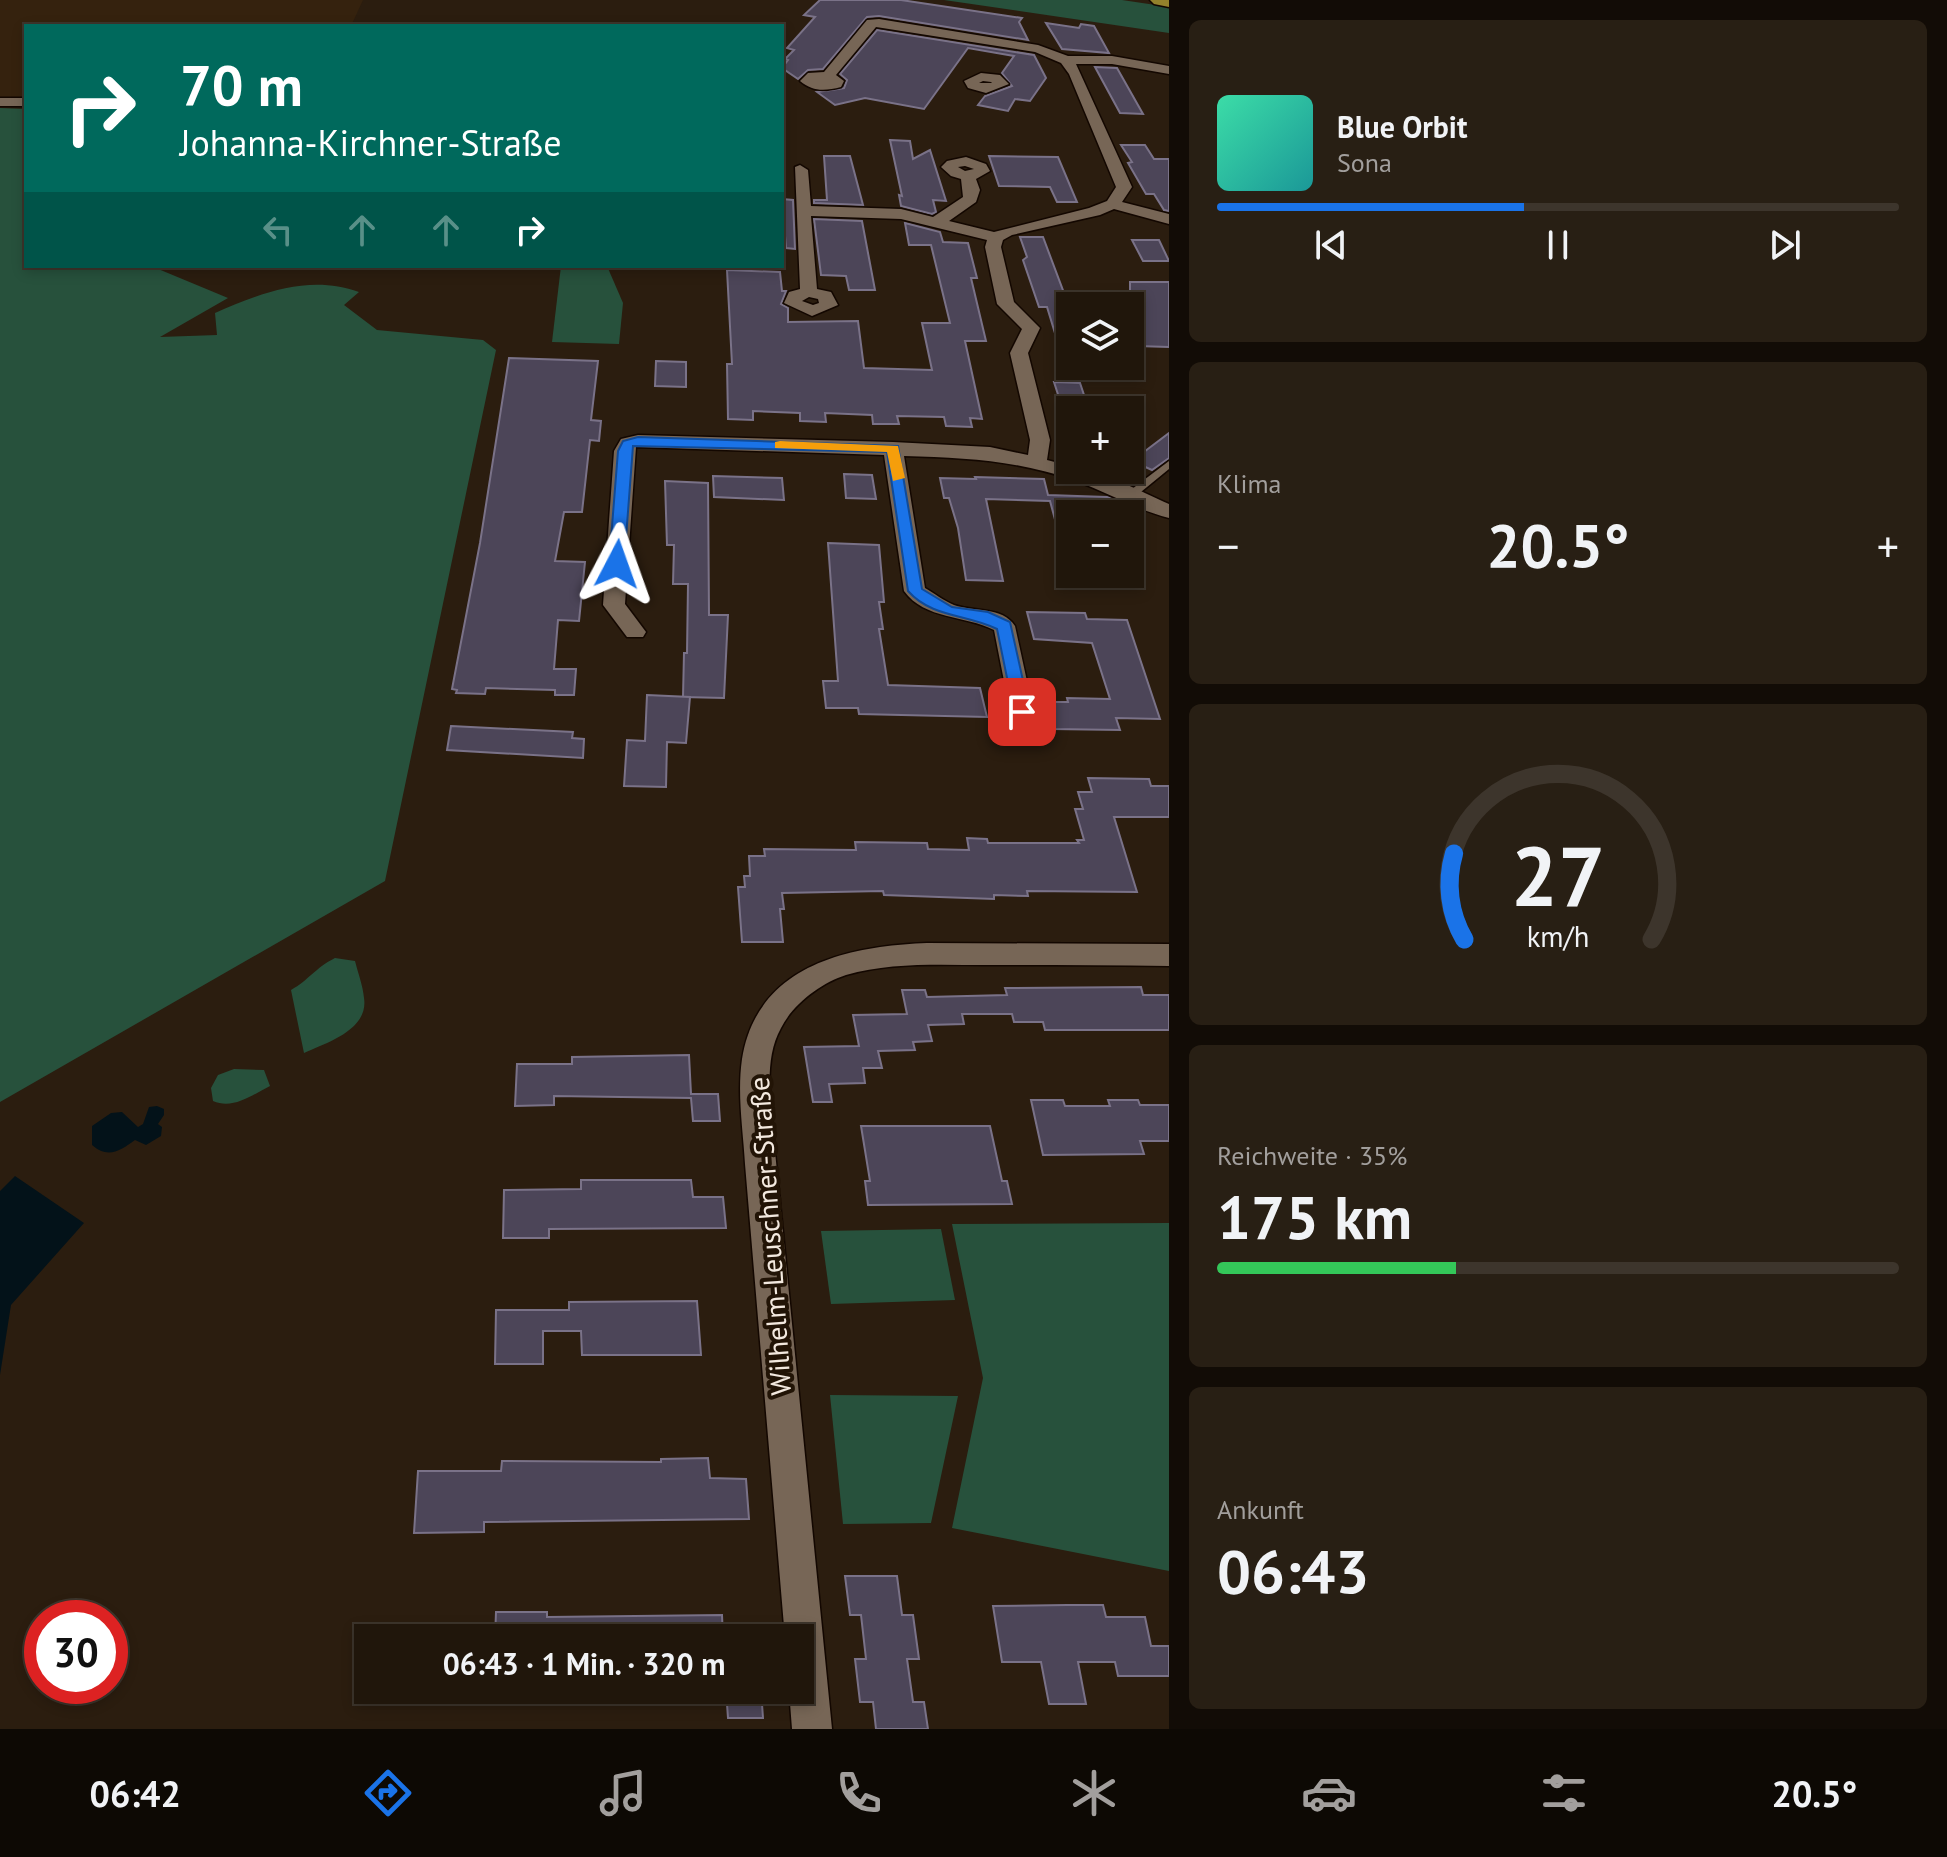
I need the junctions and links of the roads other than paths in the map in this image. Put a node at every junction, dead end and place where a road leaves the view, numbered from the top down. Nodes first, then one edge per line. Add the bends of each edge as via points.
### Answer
1 (1161, 0) edge
2 (1169, 1) edge
3 (1011, 44) junction
4 (1066, 60) junction
5 (1169, 70) edge
6 (828, 76) dead end
7 (989, 77) dead end
8 (0, 102) edge
9 (24, 102) edge
10 (791, 163) edge
11 (968, 176) dead end
12 (1113, 204) junction
13 (804, 211) junction
14 (1169, 219) edge
15 (936, 222) junction
16 (996, 237) junction
17 (809, 292) dead end
18 (893, 448) junction
19 (1037, 461) junction
20 (1169, 464) edge
21 (1132, 494) junction
22 (1169, 512) edge
23 (635, 632) dead end
24 (1026, 732) dead end
25 (1169, 955) edge
26 (812, 1729) edge

1 - 2 highway
3 - 4 street
3 - 6 street via 872,23
3 - 7 street
4 - 5 street via 1112,60
4 - 12 street via 1123,180
8 - 9 street
10 - 13 street
11 - 15 street via 971,199
12 - 14 street
12 - 16 street
13 - 15 street via 882,212
13 - 17 street
15 - 16 street
16 - 19 street via 993,247 1006,304 1031,328 1019,353 1040,440
18 - 19 street
18 - 23 street via 628,443 614,605
18 - 24 street via 915,591 948,611 1004,626
19 - 21 street
20 - 21 lane
21 - 22 street
25 - 26 street, Wilhelm-Leuschner-Straße via 930,955 864,961 832,969 802,985 767,1025 755,1079 760,1164

